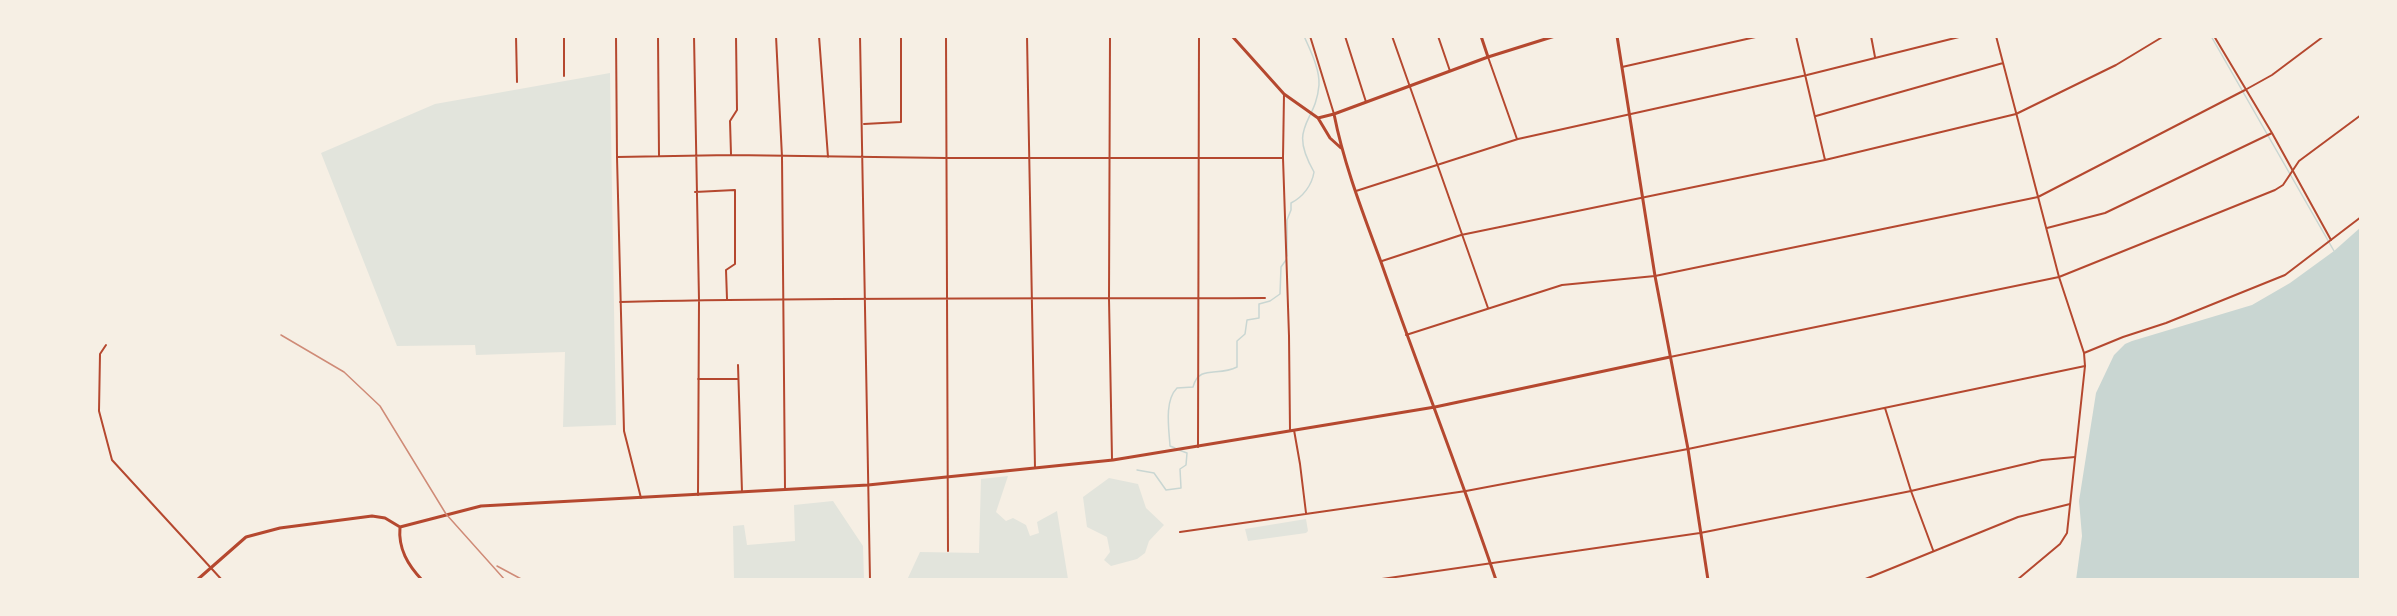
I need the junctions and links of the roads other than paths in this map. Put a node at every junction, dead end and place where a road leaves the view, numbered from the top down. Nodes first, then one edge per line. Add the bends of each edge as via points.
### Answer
1 (516, 36) edge
2 (564, 36) edge
3 (616, 36) edge
4 (658, 36) edge
5 (694, 36) edge
6 (736, 36) edge
7 (776, 36) edge
8 (819, 36) edge
9 (860, 36) edge
10 (901, 36) edge
11 (945, 36) edge
12 (1027, 36) edge
13 (1110, 36) edge
14 (1199, 36) edge
15 (1232, 36) edge
16 (1311, 36) edge
17 (1345, 36) edge
18 (1392, 36) edge
19 (1438, 36) edge
20 (1481, 36) edge
21 (1555, 36) edge
22 (1617, 36) edge
23 (1760, 36) edge
24 (1796, 36) edge
25 (1871, 36) edge
26 (1963, 36) edge
27 (1996, 36) edge
28 (2164, 36) edge
29 (2214, 36) edge
30 (2324, 36) edge
31 (1488, 57) junction
32 (1876, 58) junction
33 (2003, 63) junction
34 (1622, 67) junction
35 (1450, 71) junction
36 (1807, 75) junction
37 (564, 76) dead end
38 (518, 82) dead end
39 (1409, 86) junction
40 (2246, 90) junction
41 (1284, 94) junction
42 (1366, 102) junction
43 (1334, 114) junction
44 (1630, 114) junction
45 (2016, 114) junction
46 (2361, 115) edge
47 (1816, 116) junction
48 (1318, 118) junction
49 (863, 124) junction
50 (2272, 133) junction
51 (1518, 140) junction
52 (1341, 148) junction
53 (731, 155) junction
54 (659, 156) junction
55 (695, 156) junction
56 (616, 157) junction
57 (782, 157) junction
58 (828, 157) junction
59 (864, 157) junction
60 (946, 158) junction
61 (1029, 158) junction
62 (1108, 158) junction
63 (1198, 158) junction
64 (1283, 158) junction
65 (1825, 160) junction
66 (1437, 164) junction
67 (2291, 170) junction
68 (1356, 191) junction
69 (696, 192) junction
70 (2038, 197) junction
71 (1643, 199) junction
72 (2361, 217) edge
73 (2047, 228) junction
74 (1461, 235) junction
75 (2331, 240) junction
76 (1381, 261) junction
77 (1655, 276) junction
78 (2059, 277) junction
79 (947, 297) junction
80 (1197, 298) junction
81 (1265, 298) dead end
82 (727, 299) junction
83 (1032, 299) junction
84 (1109, 299) junction
85 (699, 300) junction
86 (864, 300) junction
87 (783, 301) junction
88 (620, 302) junction
89 (1488, 308) junction
90 (1406, 335) junction
91 (106, 345) dead end
92 (2084, 353) junction
93 (1670, 357) junction
94 (738, 365) dead end
95 (2085, 366) junction
96 (698, 379) junction
97 (738, 379) junction
98 (1435, 407) junction
99 (1885, 408) junction
100 (1292, 431) junction
101 (1198, 447) junction
102 (1688, 448) junction
103 (2075, 457) junction
104 (1113, 460) junction
105 (1035, 468) junction
106 (948, 476) junction
107 (868, 485) junction
108 (785, 489) junction
109 (1466, 491) junction
110 (1911, 491) junction
111 (742, 492) junction
112 (698, 495) junction
113 (641, 498) junction
114 (2070, 504) junction
115 (1306, 513) junction
116 (400, 527) junction
117 (1180, 532) dead end
118 (1700, 533) junction
119 (1933, 550) junction
120 (948, 551) dead end
121 (1491, 563) junction
122 (211, 567) junction
123 (197, 580) edge
124 (222, 580) edge
125 (422, 580) edge
126 (870, 580) edge
127 (1375, 580) edge
128 (1496, 580) edge
129 (1708, 580) edge
130 (1863, 580) edge
131 (2017, 580) edge

1 - 38 street
2 - 37 street
3 - 56 street
4 - 54 street
5 - 55 street
6 - 53 street via 737,110 730,122
7 - 57 street
8 - 58 street
9 - 49 street
10 - 49 street via 901,122
11 - 60 street
12 - 61 street
13 - 62 street
14 - 63 street
15 - 41 main road
16 - 43 street
17 - 42 street
18 - 39 street
19 - 35 street
20 - 31 main road
21 - 31 main road
22 - 34 main road
23 - 34 street
24 - 36 street
25 - 32 street
26 - 32 street
27 - 33 street
28 - 45 street
29 - 40 street
30 - 40 street
31 - 35 main road
31 - 51 street
32 - 36 street
33 - 45 street
33 - 47 street
34 - 44 main road
35 - 39 main road
36 - 44 street
36 - 47 street
39 - 42 main road
39 - 66 street
40 - 50 street
40 - 70 street
41 - 48 main road
41 - 64 street
42 - 43 main road
43 - 48 main road
43 - 52 main road
44 - 51 street
44 - 71 main road
45 - 65 street
45 - 70 street
46 - 67 street
47 - 65 street
48 - 52 main road
49 - 59 street
50 - 67 street
50 - 73 street via 2106,213
51 - 66 street
52 - 68 main road
53 - 55 street
53 - 57 street
54 - 55 street
54 - 56 street
55 - 69 street
56 - 88 street
57 - 58 street
57 - 87 street
58 - 59 street
59 - 60 street
59 - 86 street
60 - 61 street
60 - 79 street
61 - 62 street
61 - 83 street
62 - 63 street
62 - 84 street
63 - 64 street
63 - 80 street
64 - 100 street
65 - 71 street
66 - 68 street
66 - 74 street
67 - 75 street
67 - 78 street via 2288,179 2275,190
68 - 76 main road
69 - 82 street via 735,190 735,264 726,270
69 - 85 street
70 - 73 street
70 - 77 street
71 - 74 street
71 - 77 main road
72 - 75 street
73 - 78 street
74 - 76 street
74 - 89 street
75 - 92 street via 2285,275
76 - 90 main road
77 - 89 street via 1562,285
77 - 93 main road
78 - 92 street
78 - 93 street
79 - 83 street
79 - 86 street
79 - 106 street
80 - 81 street
80 - 84 street
80 - 101 street
82 - 85 street
82 - 87 street
83 - 84 street
83 - 105 street
84 - 104 street
85 - 88 street
85 - 96 street
86 - 87 street
86 - 107 street
87 - 108 street
88 - 113 street via 624,431
89 - 90 street
90 - 98 main road
91 - 122 street via 100,354 99,411 112,460
92 - 95 street
93 - 98 main road
93 - 102 main road
94 - 97 street
95 - 99 street
95 - 103 street
96 - 97 street
96 - 112 street
97 - 111 street
98 - 100 main road
98 - 109 main road
99 - 102 street
99 - 110 street
100 - 101 main road
100 - 115 street
101 - 104 main road
102 - 109 street
102 - 118 main road
103 - 110 street via 2042,460
103 - 114 street
104 - 105 main road
105 - 106 main road
106 - 107 main road
106 - 120 street
107 - 108 main road
107 - 126 street
108 - 111 main road
109 - 115 street
109 - 121 main road
110 - 118 street
110 - 119 street
111 - 112 main road
112 - 113 main road
113 - 116 main road via 481,506
114 - 119 street via 2018,516
114 - 131 street via 2065,538
115 - 117 street
116 - 122 main road via 372,516 280,528 246,537
116 - 125 main road via 406,563
118 - 121 street
118 - 129 main road
119 - 130 street
121 - 127 street
121 - 128 main road
122 - 123 main road
122 - 124 street

